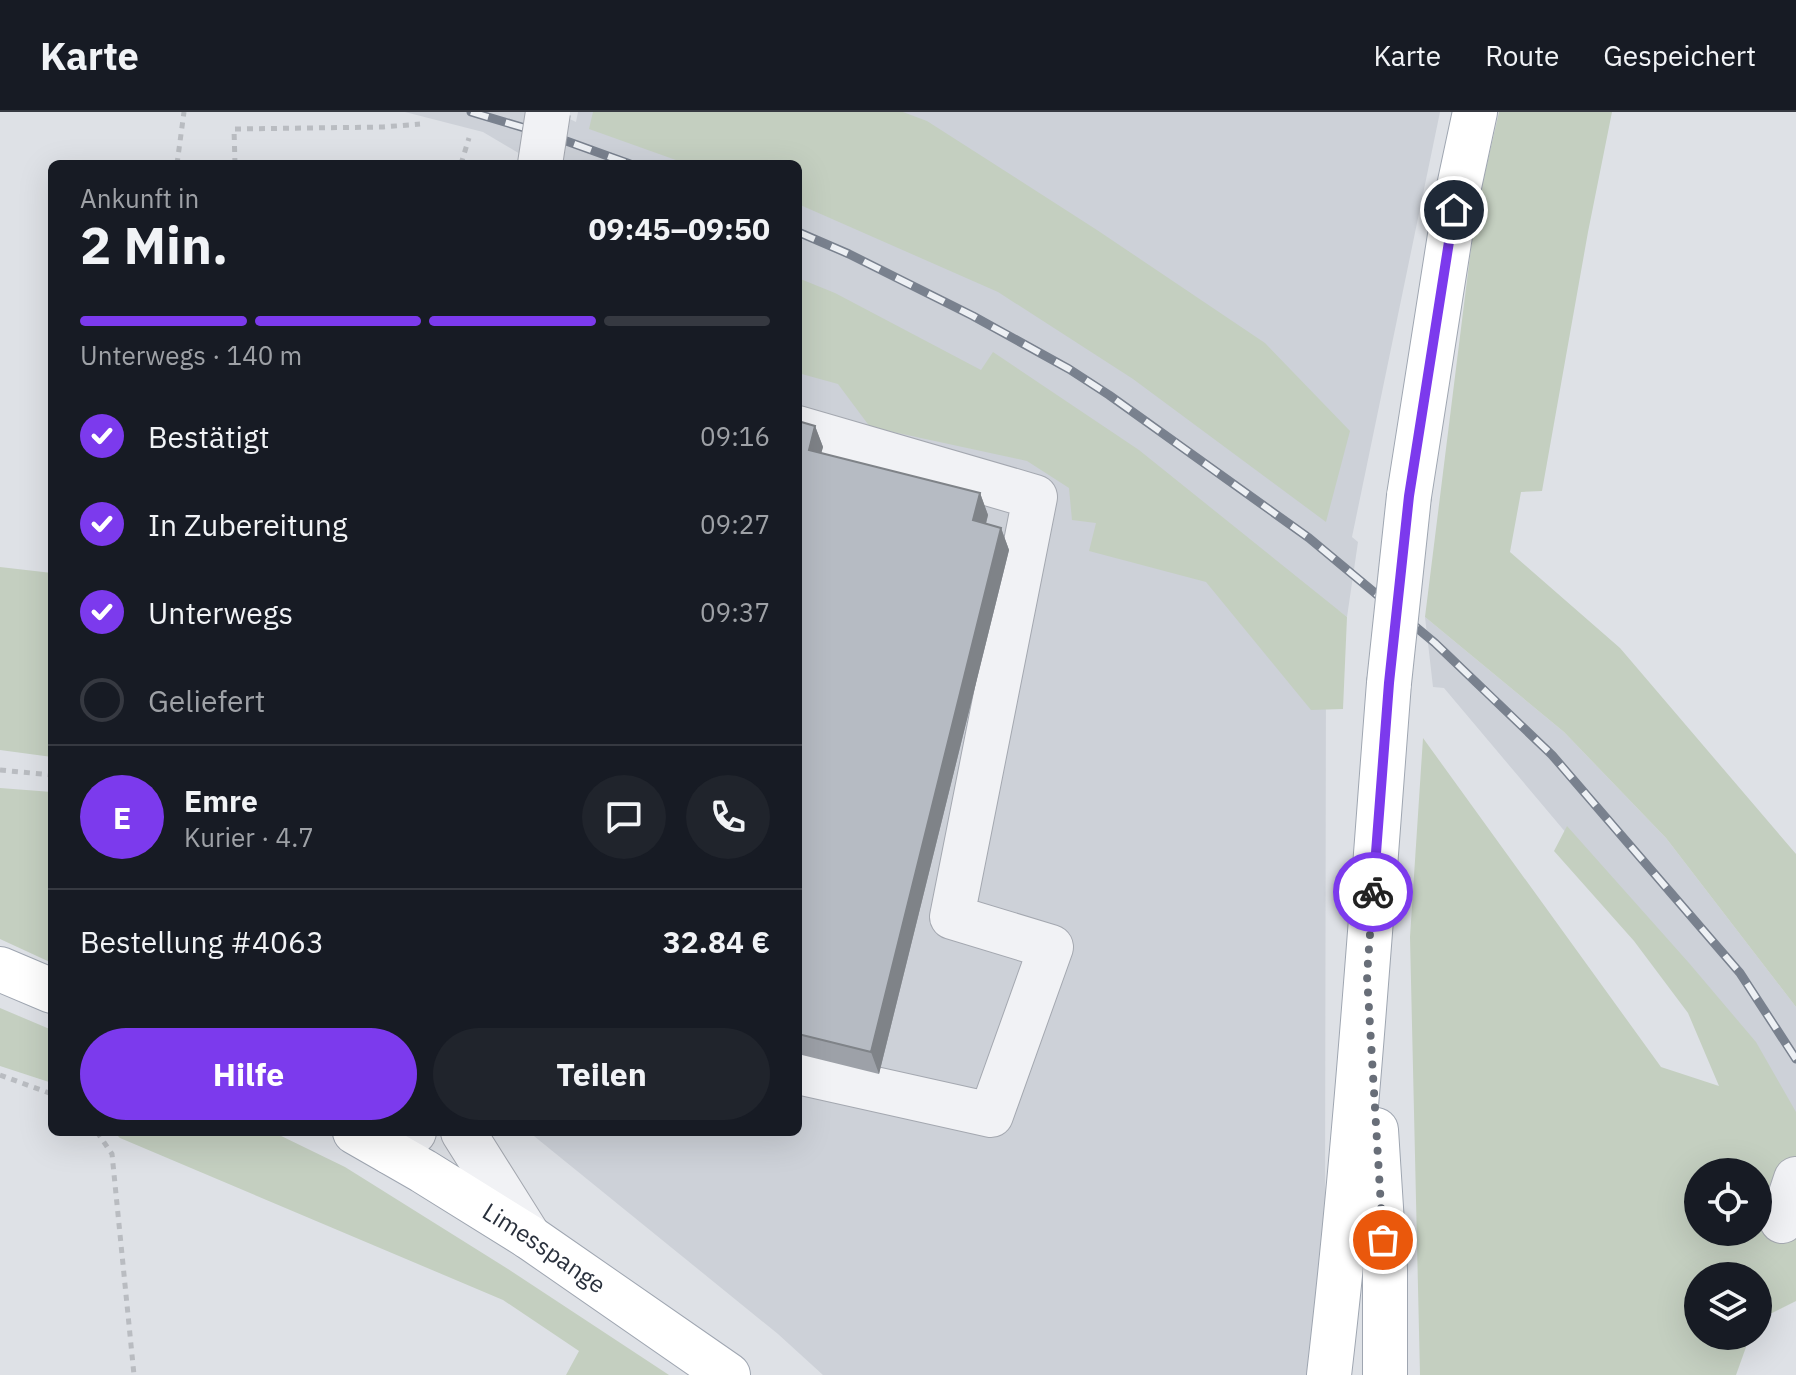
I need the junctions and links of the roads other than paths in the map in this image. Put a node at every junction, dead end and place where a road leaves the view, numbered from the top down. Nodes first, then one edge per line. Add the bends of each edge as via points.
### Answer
1 (548, 112) edge
2 (1475, 112) edge
3 (541, 160) edge
4 (802, 429) edge
5 (0, 969) edge
6 (1367, 976) junction
7 (48, 989) edge
8 (802, 1073) edge
9 (375, 1136) edge
10 (466, 1136) edge
11 (1796, 1179) edge
12 (1782, 1221) dead end
13 (529, 1237) junction
14 (1342, 1264) junction
15 (728, 1375) edge
16 (1329, 1375) edge
17 (1343, 1375) edge
18 (1385, 1375) edge

1 - 3 street, bridge
2 - 6 main road, bridge via 1454,210 1409,496
4 - 8 street via 1035,497 952,917 1051,947 991,1115
5 - 7 main road
6 - 14 main road
6 - 18 main road via 1385,1270
9 - 13 main road, Limesspange
10 - 13 street
11 - 12 street
13 - 15 main road, Limesspange
14 - 16 main road
14 - 17 main road

